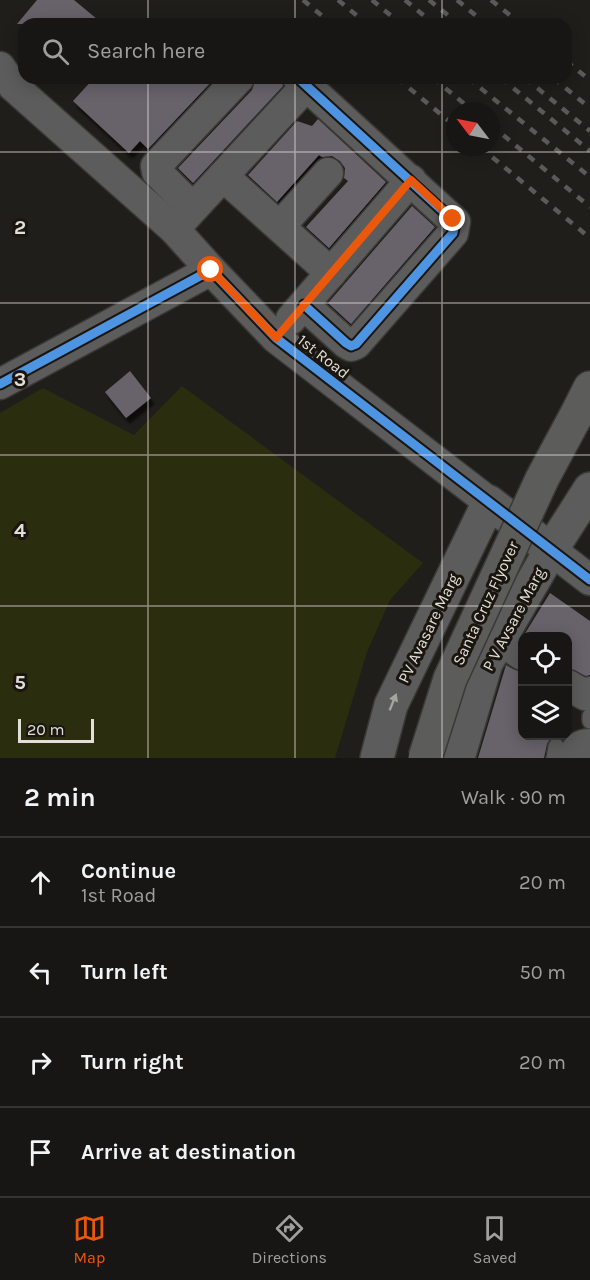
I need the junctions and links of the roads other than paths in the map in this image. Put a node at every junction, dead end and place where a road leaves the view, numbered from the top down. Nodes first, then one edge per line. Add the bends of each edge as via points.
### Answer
1 (0, 67) edge
2 (233, 84) edge
3 (300, 84) edge
4 (304, 84) edge
5 (328, 173) dead end
6 (223, 176) junction
7 (411, 180) junction
8 (184, 218) junction
9 (280, 226) junction
10 (211, 270) junction
11 (331, 273) junction
12 (303, 305) junction
13 (276, 338) junction
14 (0, 384) edge
15 (590, 388) edge
16 (590, 435) edge
17 (590, 489) edge
18 (489, 502) junction
19 (551, 550) junction
20 (590, 580) edge
21 (504, 648) edge
22 (518, 664) edge
23 (569, 686) edge
24 (590, 692) edge
25 (590, 716) edge
26 (590, 722) edge
27 (590, 744) edge
28 (561, 754) edge
29 (377, 758) edge
30 (425, 758) edge
31 (446, 758) edge
32 (458, 758) edge

1 - 8 street via 13,86
2 - 8 street via 156,166
3 - 6 street
4 - 7 street
5 - 9 street
6 - 8 street
6 - 9 street
7 - 11 street
7 - 12 street via 451,216 455,222 453,232 353,345
8 - 10 street, 1st Road
9 - 11 street
10 - 13 street, 1st Road
10 - 14 street
11 - 12 street
12 - 13 street
13 - 18 street, 1st Road
15 - 30 main road, Santa Cruz Flyover, bridge via 542,479 450,679
16 - 31 main road via 573,459 475,661
17 - 19 street, P V Avsare Marg
18 - 19 street, 1st Road
29 -> 18 street, PV Avasare Marg via 391,705
19 - 20 street, 1st Road
19 - 21 street, P V Avsare Marg
21 - 22 lane
21 - 32 street, P V Avsare Marg via 486,663
23 - 24 street via 585,695
25 - 26 lane
27 - 28 street

